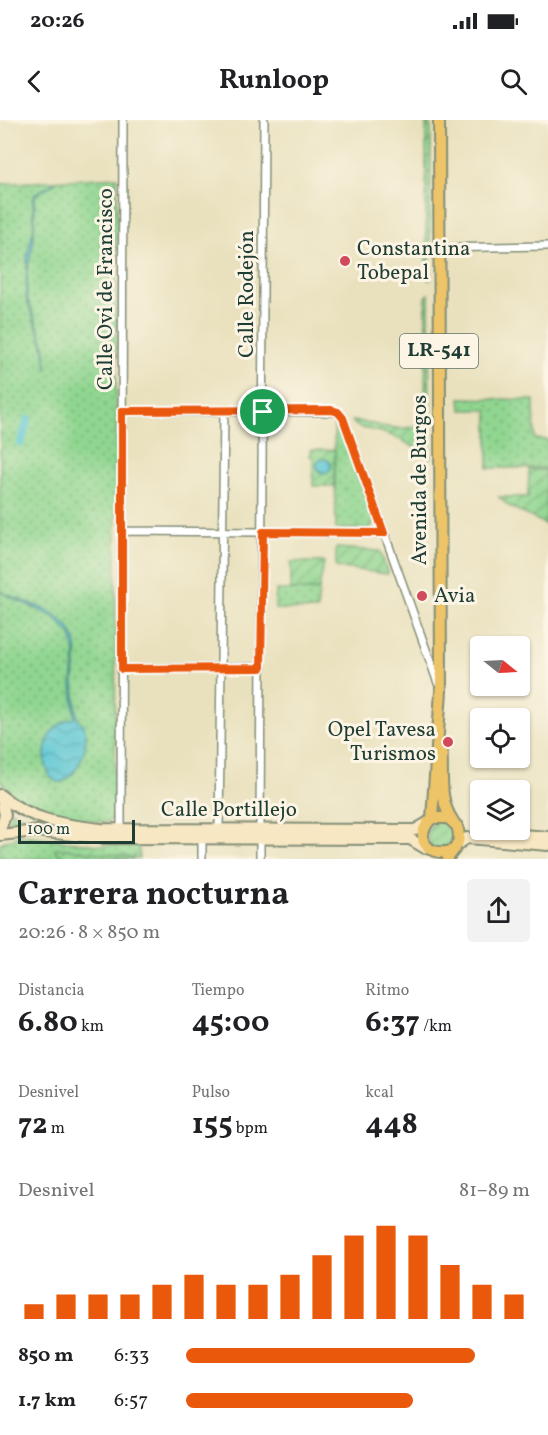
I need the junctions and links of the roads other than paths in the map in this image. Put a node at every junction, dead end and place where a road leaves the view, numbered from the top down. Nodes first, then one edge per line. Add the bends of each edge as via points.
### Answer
1 (123, 120) edge
2 (264, 120) edge
3 (439, 120) edge
4 (548, 246) edge
5 (439, 248) junction
6 (122, 411) junction
7 (224, 412) junction
8 (263, 412) junction
9 (123, 531) junction
10 (222, 532) junction
11 (263, 532) junction
12 (384, 533) junction
13 (220, 668) junction
14 (261, 668) junction
15 (122, 669) junction
16 (441, 691) junction
17 (439, 733) junction
18 (0, 795) edge
19 (429, 820) junction
20 (121, 824) junction
21 (456, 824) junction
22 (219, 829) junction
23 (0, 830) edge
24 (260, 833) junction
25 (0, 835) edge
26 (548, 837) edge
27 (202, 838) junction
28 (548, 845) edge
29 (454, 851) edge
30 (430, 853) edge
31 (202, 859) edge
32 (260, 859) edge

1 - 6 street, Calle Ovi de Francisco
2 - 8 street, Calle Rodejón
3 - 5 main road, Avenida de Burgos / LR-541
4 - 5 street
5 - 16 main road, Avenida de Burgos / LR-541
6 - 7 street
6 - 9 street, Calle Ovi de Francisco
7 - 8 street
7 - 10 street
8 - 11 street, Calle Rodejón
8 - 12 street via 338,412
9 - 10 street
9 - 15 street, Calle Ovi de Francisco
10 - 11 street
10 - 13 street
11 - 12 street
11 - 14 street, Calle Rodejón
12 - 16 street
13 - 14 street
13 - 15 street
13 - 22 street
14 - 24 street, Calle Rodejón
15 - 20 street, Calle Ovi de Francisco
16 - 17 main road, Avenida de Burgos / LR-541
17 - 19 main road, Avenida de Burgos / LR-541
17 - 21 main road, Avenida de Burgos / LR-541 via 444,766 443,800
18 - 20 main road, Calle Portillejo via 32,817 67,826
18 - 23 main road via 5,815
19 - 21 main road via 442,817
19 - 24 main road, Calle Portillejo via 415,830
19 - 30 main road, LR-541 via 422,836
20 - 22 main road, Calle Portillejo
21 - 26 main road via 466,831
21 - 29 main road, LR-541
22 - 24 main road, Calle Portillejo
24 - 27 main road, Calle Portillejo
24 - 30 main road, Calle Portillejo via 410,839
24 - 32 street, Calle Rodejón
25 - 27 main road, Calle Portillejo via 36,831 101,838
27 - 31 street
28 - 29 main road via 467,838
29 - 30 main road

